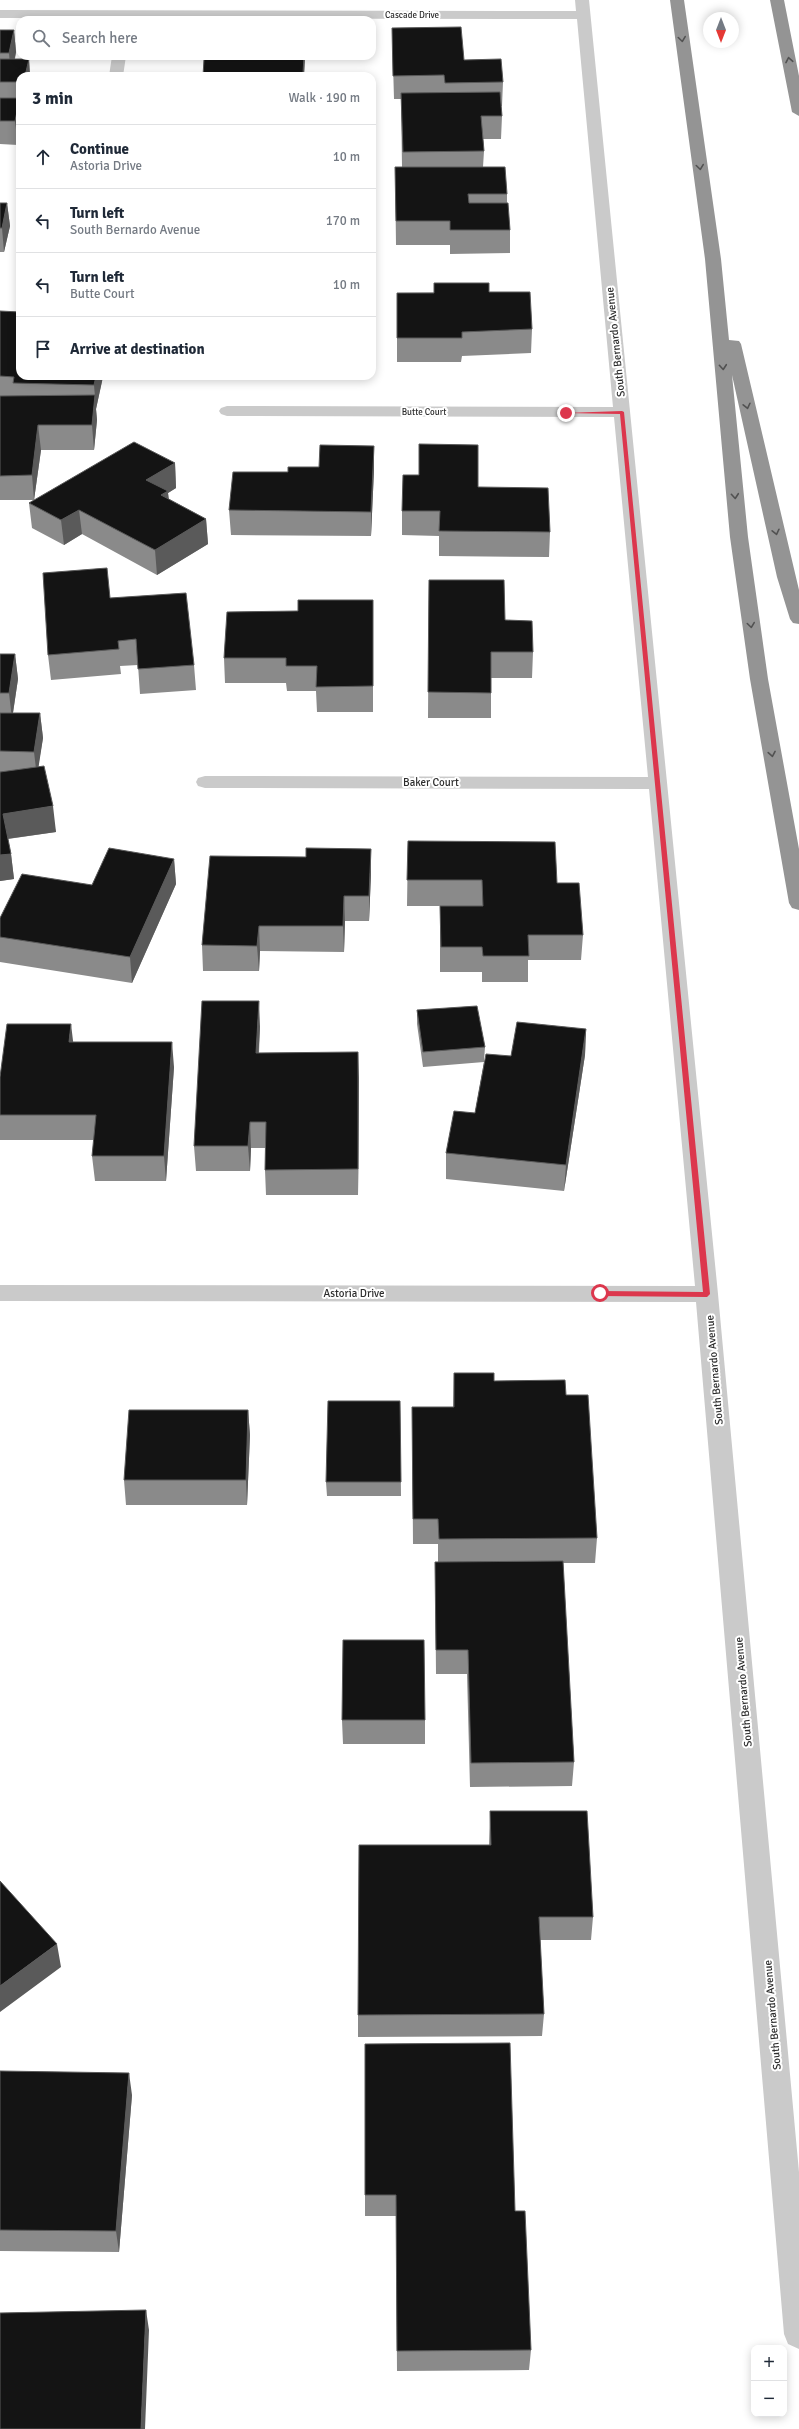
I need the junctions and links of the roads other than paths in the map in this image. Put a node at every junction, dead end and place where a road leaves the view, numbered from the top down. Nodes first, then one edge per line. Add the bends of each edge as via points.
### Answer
1 (126, 0) edge
2 (677, 0) edge
3 (777, 0) edge
4 (583, 7) edge
5 (0, 14) edge
6 (82, 16) edge
7 (123, 16) edge
8 (169, 16) edge
9 (118, 60) edge
10 (117, 72) edge
11 (799, 112) edge
12 (713, 258) junction
13 (227, 411) dead end
14 (622, 412) junction
15 (799, 619) edge
16 (205, 782) dead end
17 (658, 783) junction
18 (799, 903) edge
19 (0, 1293) edge
20 (707, 1294) junction
21 (799, 2334) edge

1 - 7 street
2 -> 12 highway
11 -> 3 highway
4 - 8 street, Cascade Drive
4 - 14 street, South Bernardo Avenue
5 - 6 street, Cascade Drive
9 - 10 street
12 -> 15 highway via 785,570
12 -> 18 highway via 741,553 759,679
13 - 14 street, Butte Court
14 - 17 street, South Bernardo Avenue
16 - 17 street, Baker Court
17 - 20 street, South Bernardo Avenue
19 - 20 street, Astoria Drive
20 - 21 street, South Bernardo Avenue

